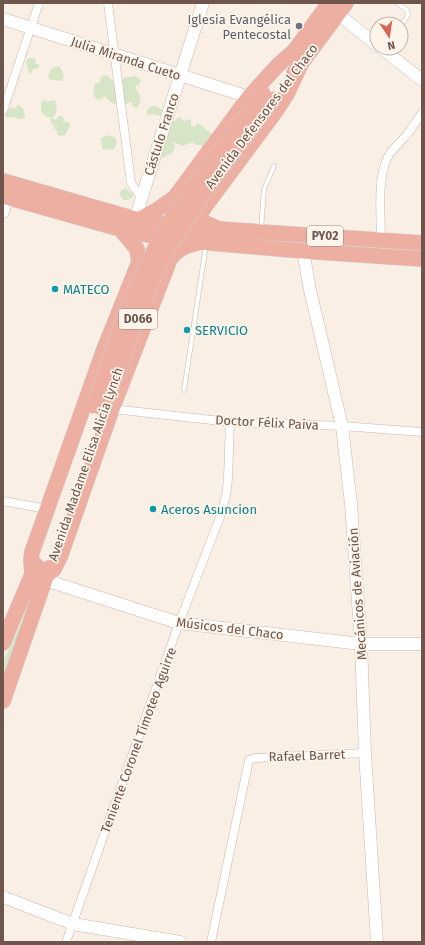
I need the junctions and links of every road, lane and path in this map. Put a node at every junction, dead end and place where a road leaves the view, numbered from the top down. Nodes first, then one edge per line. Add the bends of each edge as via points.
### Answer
1 (39, 3) edge
2 (108, 3) edge
3 (203, 3) edge
4 (397, 3) edge
5 (338, 7) edge
6 (407, 16) edge
7 (3, 19) edge
8 (31, 28) junction
9 (369, 36) edge
10 (114, 54) junction
11 (392, 56) edge
12 (300, 66) junction
13 (180, 75) junction
14 (422, 80) edge
15 (262, 97) junction
16 (3, 112) edge
17 (422, 113) edge
18 (274, 166) dead end
19 (3, 181) edge
20 (5, 196) edge
21 (141, 197) junction
22 (3, 212) edge
23 (136, 220) junction
24 (120, 229) junction
25 (227, 230) junction
26 (170, 232) junction
27 (261, 232) junction
28 (381, 241) junction
29 (204, 242) junction
30 (422, 243) edge
31 (303, 251) junction
32 (422, 259) edge
33 (184, 390) dead end
34 (103, 408) junction
35 (230, 422) junction
36 (342, 426) junction
37 (422, 432) edge
38 (3, 501) edge
39 (47, 509) junction
40 (41, 577) junction
41 (179, 623) junction
42 (5, 633) edge
43 (361, 644) junction
44 (422, 644) edge
45 (3, 701) edge
46 (365, 753) junction
47 (3, 897) edge
48 (73, 924) junction
49 (66, 942) edge
50 (180, 942) edge
51 (211, 942) edge
52 (377, 942) edge

1 - 8 street
2 - 10 street
3 - 13 street, Cástulo Franco
4 - 6 lane via 407,10
5 - 9 street
5 - 12 highway, Avenida Defensores del Chaco / D066
5 - 15 highway, Avenida Defensores del Chaco / D066 via 295,50
7 - 8 street, Julia Miranda Cueto
8 - 10 street, Julia Miranda Cueto
8 - 16 street
10 - 13 street, Julia Miranda Cueto
10 - 21 street via 131,183
11 - 14 street
12 - 15 highway, Avenida Defensores del Chaco / D066
12 - 25 highway via 276,112 201,212 203,222 207,225
13 - 15 street, Julia Miranda Cueto
13 - 21 street, Cástulo Franco
15 - 23 highway via 175,197 158,210
15 - 26 highway, Avenida Defensores del Chaco / D066, bridge via 203,194
17 - 28 street via 387,157 383,167
18 - 27 lane via 264,190
19 - 23 highway, PY02
20 - 22 street
20 - 24 highway, PY02
21 - 23 street, Cástulo Franco
23 - 26 highway, PY02
24 - 26 highway, PY02
24 - 39 highway via 137,248 139,262 103,352
25 - 26 highway, PY02
25 - 27 highway, PY02
26 - 29 highway, PY02
26 - 34 highway, Avenida Madame Elisa Alicia Lynch / D066, bridge via 167,249
27 - 28 highway, PY02
28 - 30 highway, PY02
29 - 31 highway, PY02
29 - 33 lane
29 - 34 highway via 182,248 170,259
31 - 32 highway, PY02
31 - 36 street, Mecánicos de Aviación
34 - 35 street, Doctor Félix Paiva
34 - 40 highway, Avenida Madame Elisa Alicia Lynch / D066
35 - 36 street, Doctor Félix Paiva
35 - 41 street, Teniente Coronel Timoteo Aguirre via 226,496
36 - 37 street, Doctor Félix Paiva
36 - 43 street, Mecánicos de Aviación via 351,504
38 - 39 street
39 - 40 highway via 31,560
40 - 41 street, Músicos del Chaco
40 - 42 highway, Avenida Madame Elisa Alicia Lynch / D066
40 - 45 highway, Avenida Madame Elisa Alicia Lynch / D066
41 - 43 street, Músicos del Chaco
41 - 48 street, Teniente Coronel Timoteo Aguirre
43 - 44 street, Músicos del Chaco
43 - 46 street, Mecánicos de Aviación
46 - 51 street, Rafael Barret via 249,760
46 - 52 street, Mecánicos de Aviación
47 - 48 street
48 - 49 street, Teniente Coronel Timoteo Aguirre
48 - 50 street

